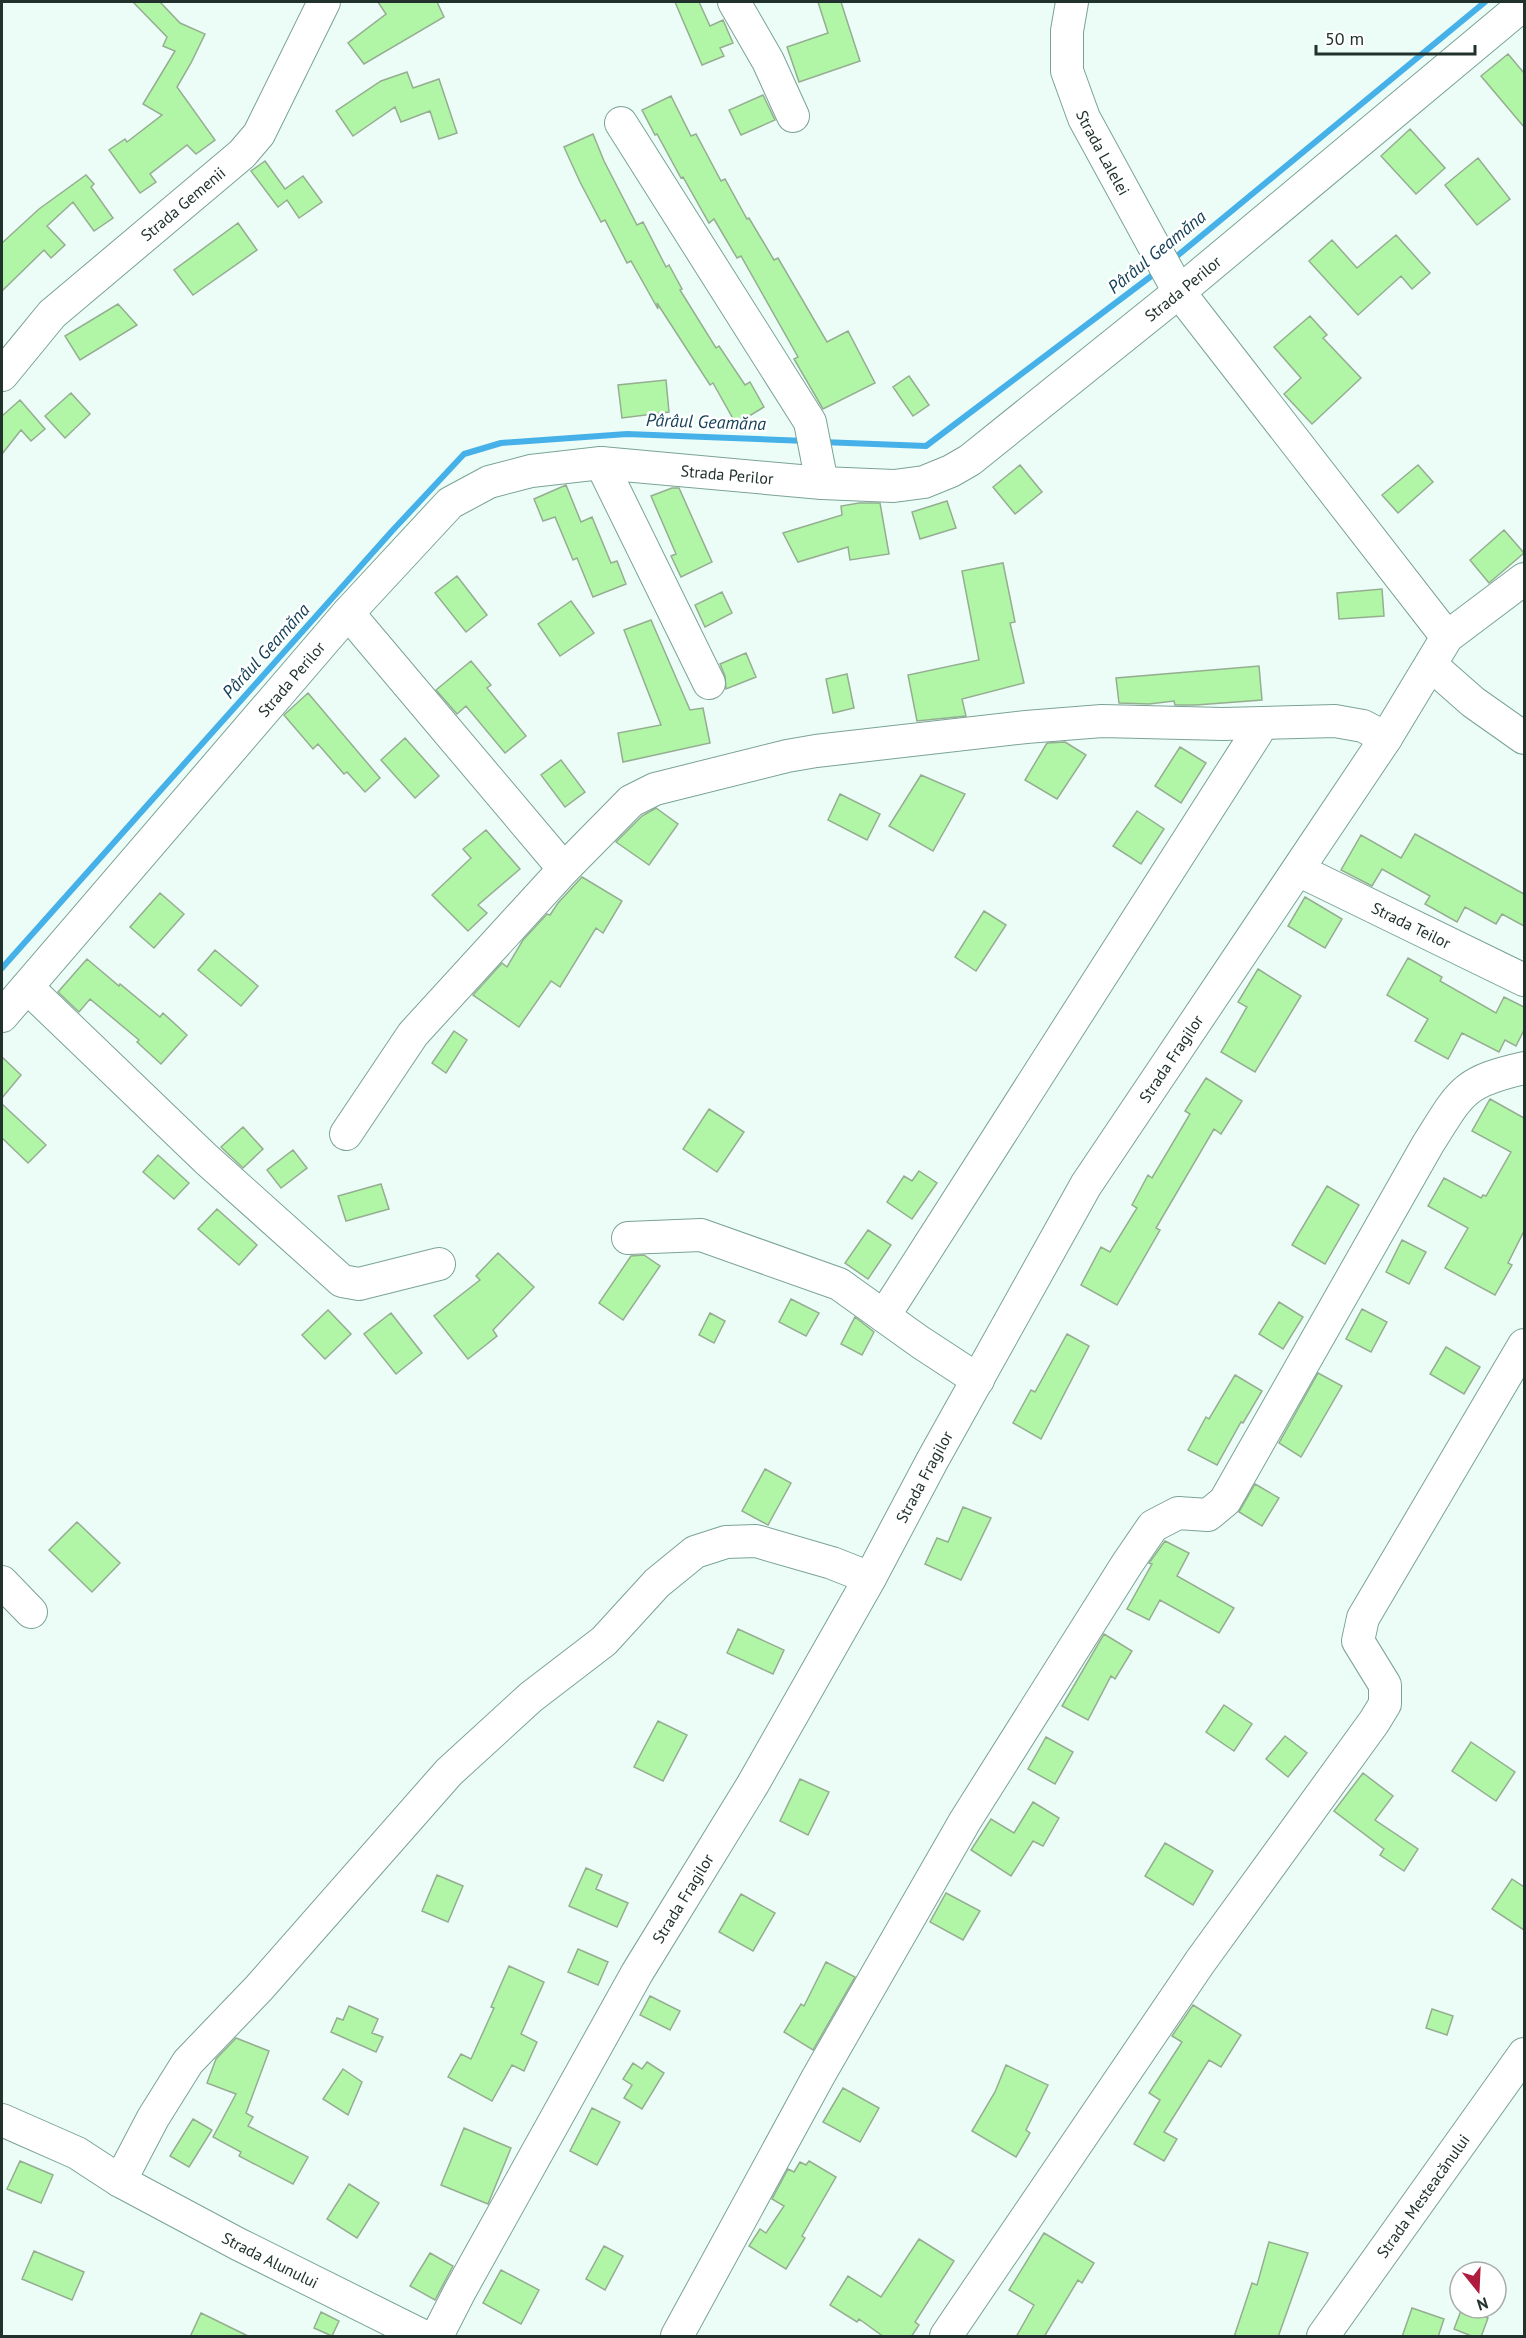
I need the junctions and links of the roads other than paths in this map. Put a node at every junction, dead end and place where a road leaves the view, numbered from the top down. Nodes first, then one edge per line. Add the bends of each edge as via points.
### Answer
1 (324, 2) edge
2 (734, 2) edge
3 (1072, 2) edge
4 (1524, 4) edge
5 (793, 116) dead end
6 (621, 123) dead end
7 (1179, 291) junction
8 (2, 375) edge
9 (601, 463) junction
10 (822, 483) junction
11 (1524, 579) edge
12 (348, 613) junction
13 (1447, 637) junction
14 (1431, 665) junction
15 (709, 682) dead end
16 (1263, 723) junction
17 (1386, 738) junction
18 (1524, 738) edge
19 (564, 869) junction
20 (1298, 870) junction
21 (1524, 980) edge
22 (27, 987) junction
23 (2, 1016) edge
24 (1524, 1068) edge
25 (346, 1134) dead end
26 (628, 1238) dead end
27 (439, 1264) dead end
28 (884, 1316) junction
29 (1524, 1345) edge
30 (978, 1380) junction
31 (870, 1578) junction
32 (2, 1582) edge
33 (31, 1612) dead end
34 (1524, 2054) edge
35 (2, 2120) edge
36 (120, 2181) junction
37 (423, 2337) edge
38 (437, 2337) edge
39 (677, 2337) edge
40 (946, 2337) edge
41 (1323, 2337) edge

1 - 8 street, Strada Gemenii via 258,134 242,154 52,314
2 - 5 street via 768,61
3 - 7 street, Strada Lalelei via 1066,31 1067,71 1084,118
4 - 7 street, Strada Perilor
6 - 10 street via 810,422
7 - 10 street, Strada Perilor via 970,460 951,471 924,482 894,486
7 - 13 street, Strada Lalelei
9 - 10 street, Strada Perilor
9 - 12 street, Strada Perilor via 531,471 489,482 450,503
9 - 15 street
11 - 13 street
12 - 19 street
12 - 22 street, Strada Perilor
13 - 14 street, Strada Fragilor
14 - 17 street, Strada Fragilor
14 - 18 street via 1473,702
16 - 17 street via 1335,721 1363,726
16 - 19 street via 1102,721 787,756 643,794 631,801
16 - 28 street
17 - 20 street, Strada Fragilor
19 - 25 street via 413,1034
20 - 21 street, Strada Teilor
20 - 30 street, Strada Fragilor via 1086,1185
22 - 23 street, Strada Perilor
22 - 27 street via 206,1159 342,1281 359,1284
24 - 39 street via 1474,1083 1458,1096 1225,1501 1208,1515 1178,1513 1153,1526 1127,1564 965,1821 818,2077
26 - 28 street via 701,1235 839,1284
28 - 30 street
29 - 40 street via 1363,1618 1358,1641 1385,1685 1385,1704 1200,1962
30 - 31 street, Strada Fragilor
31 - 36 street via 756,1541 726,1542 695,1552 657,1583 604,1641 531,1697 449,1772 189,2062 153,2118
31 - 38 street, Strada Fragilor via 753,1784 637,1973
32 - 33 street
34 - 41 street, Strada Mesteacănului
35 - 36 street, Strada Alunului via 77,2153
36 - 37 street, Strada Alunului

